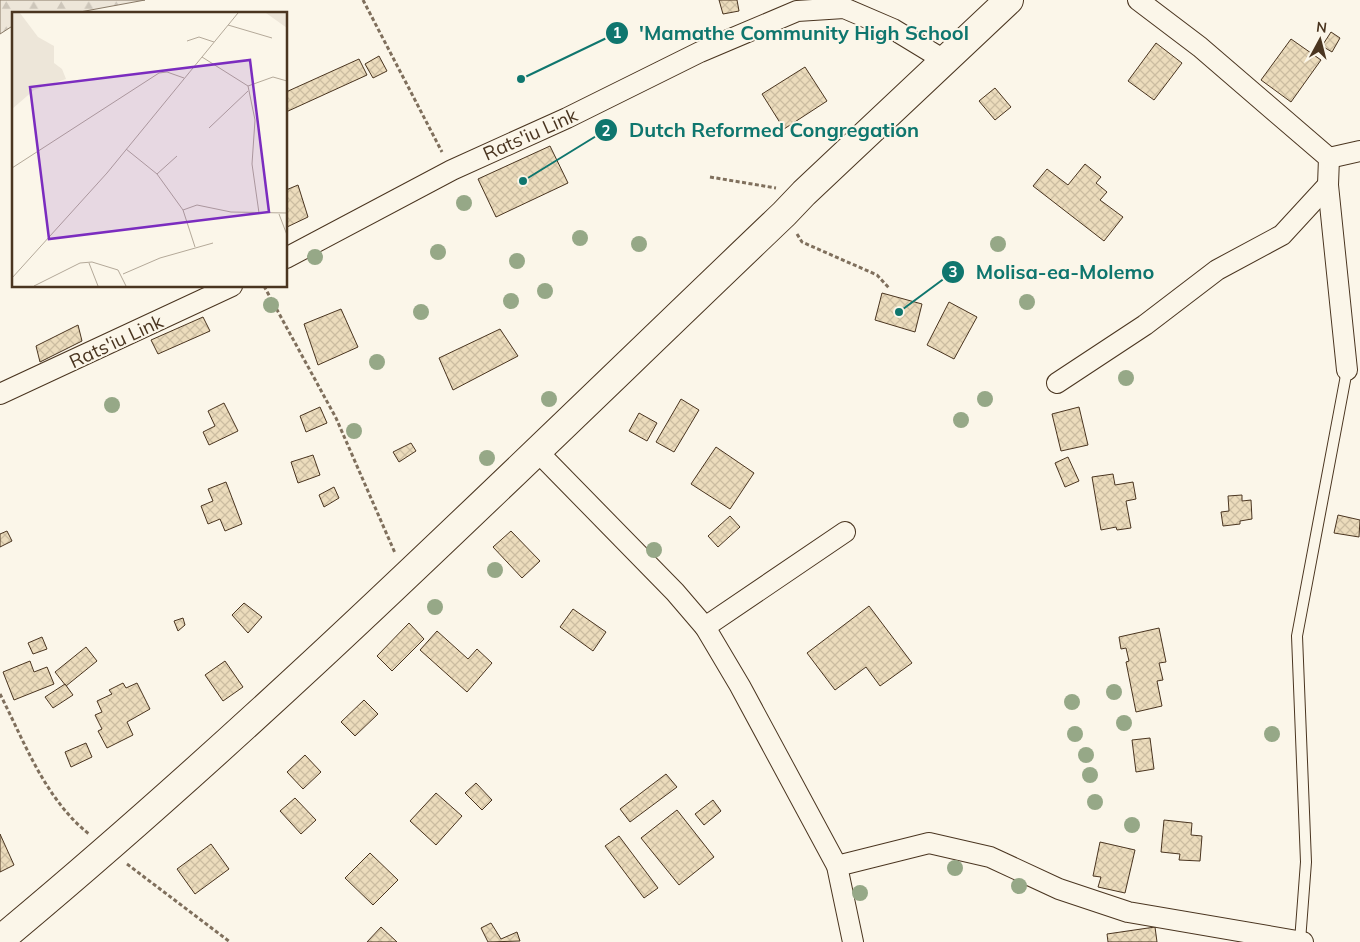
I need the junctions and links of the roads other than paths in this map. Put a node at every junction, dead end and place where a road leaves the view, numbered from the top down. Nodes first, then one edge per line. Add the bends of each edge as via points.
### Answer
1 (1009, 0) edge
2 (1138, 0) edge
3 (944, 60) junction
4 (1360, 151) edge
5 (1329, 158) junction
6 (1328, 185) junction
7 (288, 257) edge
8 (228, 288) edge
9 (1347, 370) joint
10 (1057, 383) dead end
11 (0, 394) edge
12 (536, 450) junction
13 (845, 532) dead end
14 (705, 627) junction
15 (837, 866) junction
16 (0, 940) edge
17 (853, 942) edge
18 (1301, 942) edge

1 - 3 main road
2 - 5 street via 1200,47
3 - 7 street, Rats'iu Link via 893,29 844,8 797,11 700,52 452,170
3 - 12 main road
4 - 5 street
5 - 6 street
6 - 9 street
6 - 10 street via 1282,236 1217,270 1144,325
8 - 11 street, Rats'iu Link
9 - 18 lane via 1298,636 1306,862
12 - 14 street
12 - 16 main road via 407,577 109,849
13 - 14 street
14 - 15 street
15 - 17 street
15 - 18 street via 929,843 990,857 1059,889 1128,912

